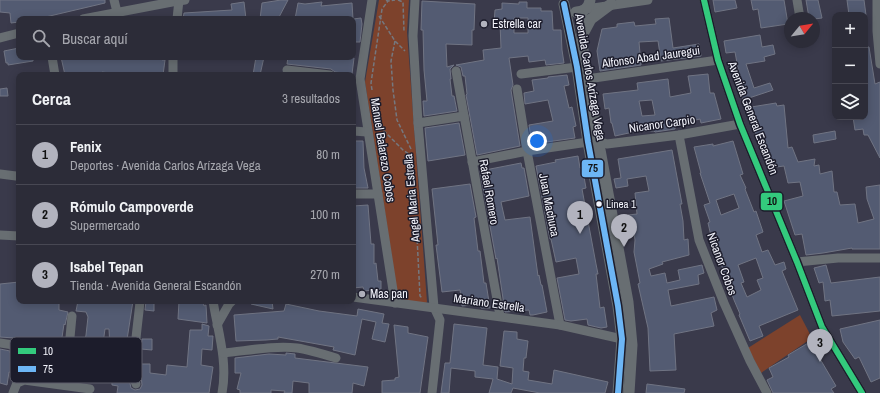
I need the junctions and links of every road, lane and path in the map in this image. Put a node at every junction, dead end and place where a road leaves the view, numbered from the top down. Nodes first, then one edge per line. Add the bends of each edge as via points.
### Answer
1 (114, 0) edge
2 (181, 0) edge
3 (395, 0) edge
4 (415, 0) edge
5 (648, 0) edge
6 (704, 0) edge
7 (797, 0) edge
8 (877, 0) edge
9 (387, 1) edge
10 (563, 2) edge
11 (371, 4) edge
12 (611, 4) junction
13 (586, 7) edge
14 (117, 12) junction
15 (799, 12) edge
16 (98, 16) edge
17 (178, 16) edge
18 (381, 20) junction
19 (16, 34) edge
20 (0, 38) edge
21 (395, 40) junction
22 (582, 43) junction
23 (409, 54) dead end
24 (52, 60) edge
25 (173, 60) edge
26 (718, 60) junction
27 (880, 64) edge
28 (577, 67) junction
29 (287, 70) dead end
30 (456, 71) dead end
31 (54, 72) edge
32 (173, 72) edge
33 (304, 72) edge
34 (521, 74) dead end
35 (356, 79) edge
36 (587, 79) junction
37 (517, 89) dead end
38 (372, 90) dead end
39 (464, 116) junction
40 (418, 123) junction
41 (740, 124) junction
42 (356, 131) edge
43 (372, 131) junction
44 (679, 135) junction
45 (593, 142) junction
46 (412, 151) dead end
47 (527, 151) junction
48 (412, 157) dead end
49 (472, 162) junction
50 (0, 174) edge
51 (16, 176) dead end
52 (356, 194) edge
53 (378, 194) junction
54 (0, 235) edge
55 (16, 236) edge
56 (880, 258) edge
57 (797, 262) junction
58 (420, 296) dead end
59 (356, 297) edge
60 (414, 297) dead end
61 (395, 303) junction
62 (140, 304) edge
63 (214, 304) edge
64 (229, 304) edge
65 (434, 307) junction
66 (72, 316) dead end
67 (500, 316) junction
68 (217, 325) junction
69 (560, 325) junction
70 (70, 337) edge
71 (137, 337) edge
72 (622, 339) junction
73 (0, 343) edge
74 (10, 345) edge
75 (223, 353) junction
76 (336, 358) dead end
77 (17, 383) edge
78 (46, 383) edge
79 (90, 389) dead end
80 (13, 393) edge
81 (222, 393) edge
82 (432, 393) edge
83 (618, 393) edge
84 (629, 393) edge
85 (767, 393) edge
86 (862, 393) edge

1 - 14 street
2 - 14 street
2 - 17 street
3 - 9 path
4 - 40 street, Angel Maria Estrella via 413,36
5 - 12 street
6 - 26 street, Avenida General Escandón
7 - 15 street
8 - 27 street
9 - 18 path via 382,9
10 - 13 street via 571,11
10 - 28 street, Avenida Carlos Arízaga Vega
11 - 18 path
11 - 35 street, Manuel Balarezo Cobos
12 - 13 street
12 - 22 street via 591,19 585,29
13 - 22 street, Avenida Carlos Arízaga Vega
14 - 16 street
18 - 21 path
18 - 38 path
19 - 20 street
21 - 23 path
21 - 46 path via 391,61 397,120
22 - 36 street, Avenida Carlos Arízaga Vega
24 - 31 street
25 - 32 street
26 - 36 street, Alfonso Abad Jauregui
26 - 41 street, Avenida General Escandón
28 - 34 street
28 - 45 street, Avenida Carlos Arízaga Vega
29 - 33 street
30 - 39 street, Rafael Romero
35 - 43 street, Manuel Balarezo Cobos
36 - 45 street, Avenida Carlos Arízaga Vega
37 - 47 street, Juan Machuca
39 - 40 street
39 - 49 street, Rafael Romero
40 - 65 street, Angel Maria Estrella
41 - 44 street, Nicanor Carpio
41 - 57 street, Avenida General Escandón
42 - 43 street
43 - 48 path via 376,122
43 - 53 street, Manuel Balarezo Cobos
44 - 45 street, Nicanor Carpio via 607,144
44 - 85 street, Nicanor Cobos via 699,240 724,303
45 - 47 street, Nicanor Carpio
45 - 72 street, Avenida Carlos Arízaga Vega
45 - 84 street, Avenida Carlos Arízaga Vega via 628,302 632,345
47 - 49 street, Nicanor Carpio
47 - 69 street, Juan Machuca
49 - 67 street, Rafael Romero
50 - 51 street
52 - 53 street
53 - 61 street, Manuel Balarezo Cobos
54 - 55 street
56 - 57 street via 838,258
57 - 86 street, Avenida General Escandón via 826,336
58 - 60 path
59 - 61 street, Mariano Estrella
61 - 65 street, Mariano Estrella
62 - 71 street
63 - 68 street
64 - 68 street
65 - 67 street, Mariano Estrella
65 - 82 street, Angel Maria Estrella via 440,320
66 - 70 street
67 - 69 street, Mariano Estrella
68 - 75 street
69 - 72 street, Mariano Estrella
72 - 83 street, Avenida Carlos Arízaga Vega
73 - 74 street
75 - 76 street via 296,348
75 - 81 street
77 - 80 street
78 - 79 street

